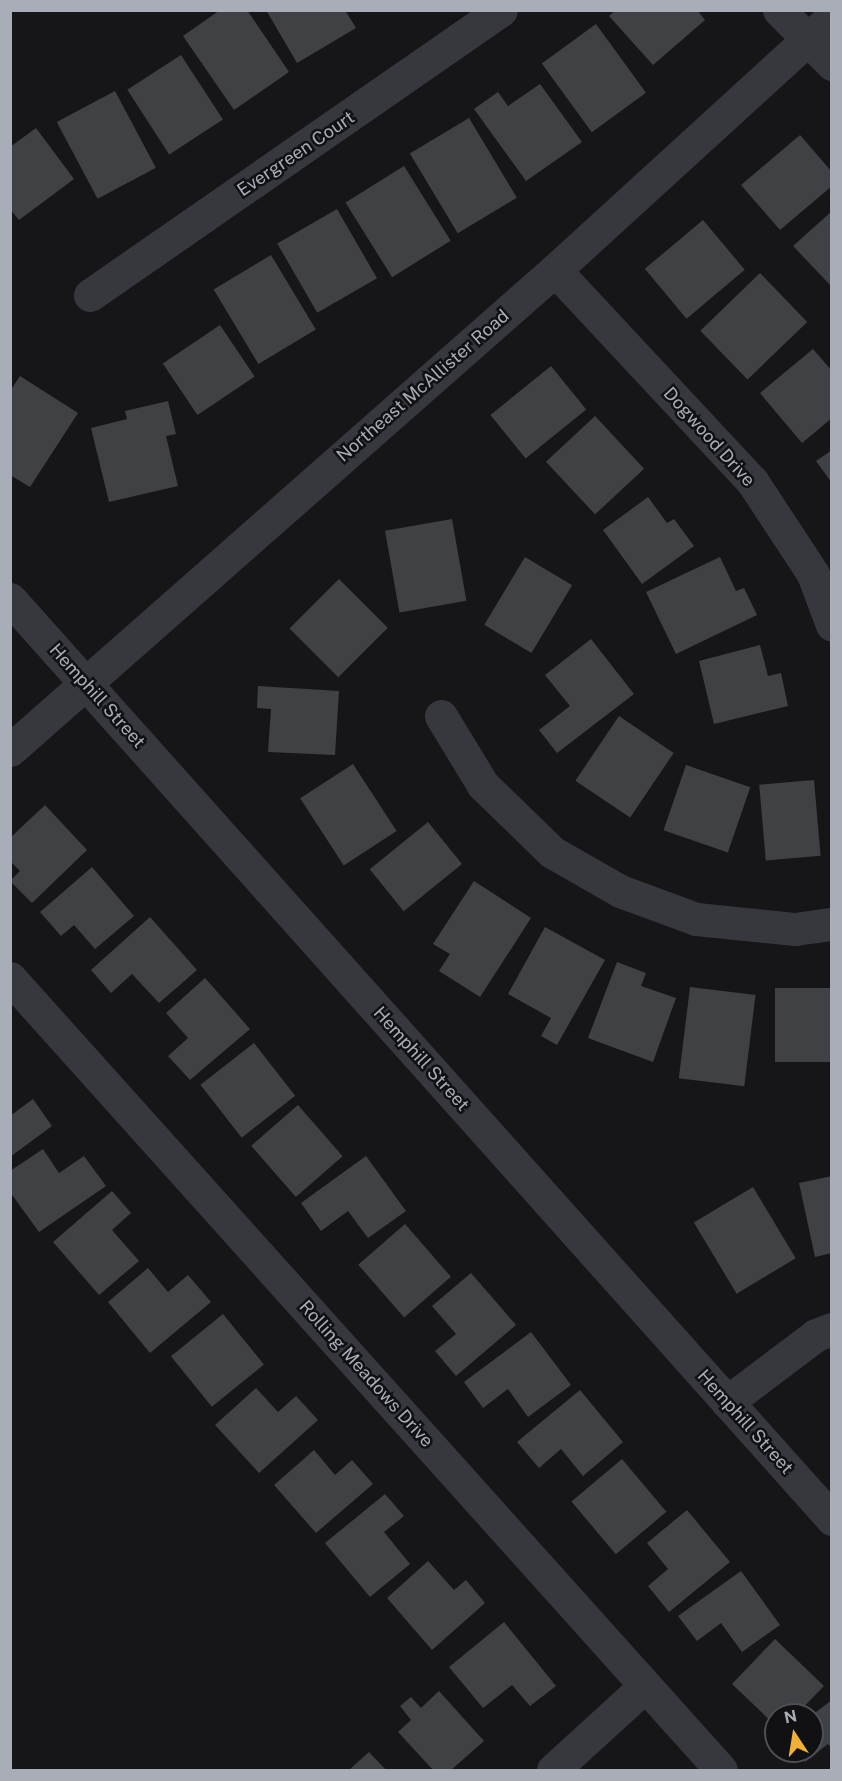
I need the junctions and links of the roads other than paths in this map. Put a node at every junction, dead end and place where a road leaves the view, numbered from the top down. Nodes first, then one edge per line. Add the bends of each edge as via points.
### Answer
1 (501, 10) edge
2 (779, 10) edge
3 (831, 17) edge
4 (809, 41) junction
5 (831, 64) edge
6 (555, 270) junction
7 (90, 295) dead end
8 (10, 599) edge
9 (831, 625) edge
10 (86, 683) junction
11 (441, 716) dead end
12 (10, 750) edge
13 (831, 924) edge
14 (10, 978) edge
15 (831, 1329) edge
16 (727, 1402) junction
17 (831, 1519) edge
18 (645, 1686) junction
19 (553, 1770) edge
20 (721, 1770) edge

1 - 7 street, Evergreen Court
2 - 4 street
3 - 4 street, Northeast McAllister Road
4 - 5 street
4 - 6 street, Northeast McAllister Road
6 - 9 street, Dogwood Drive via 752,481 813,574
6 - 10 street, Northeast McAllister Road
8 - 10 street, Hemphill Street
10 - 12 street, Northeast McAllister Road
10 - 16 street, Hemphill Street
11 - 13 street via 492,793 552,852 620,891 696,919 795,929
14 - 18 street, Rolling Meadows Drive
15 - 16 street via 816,1335
16 - 17 street, Hemphill Street
18 - 19 street
18 - 20 street, Rolling Meadows Drive

